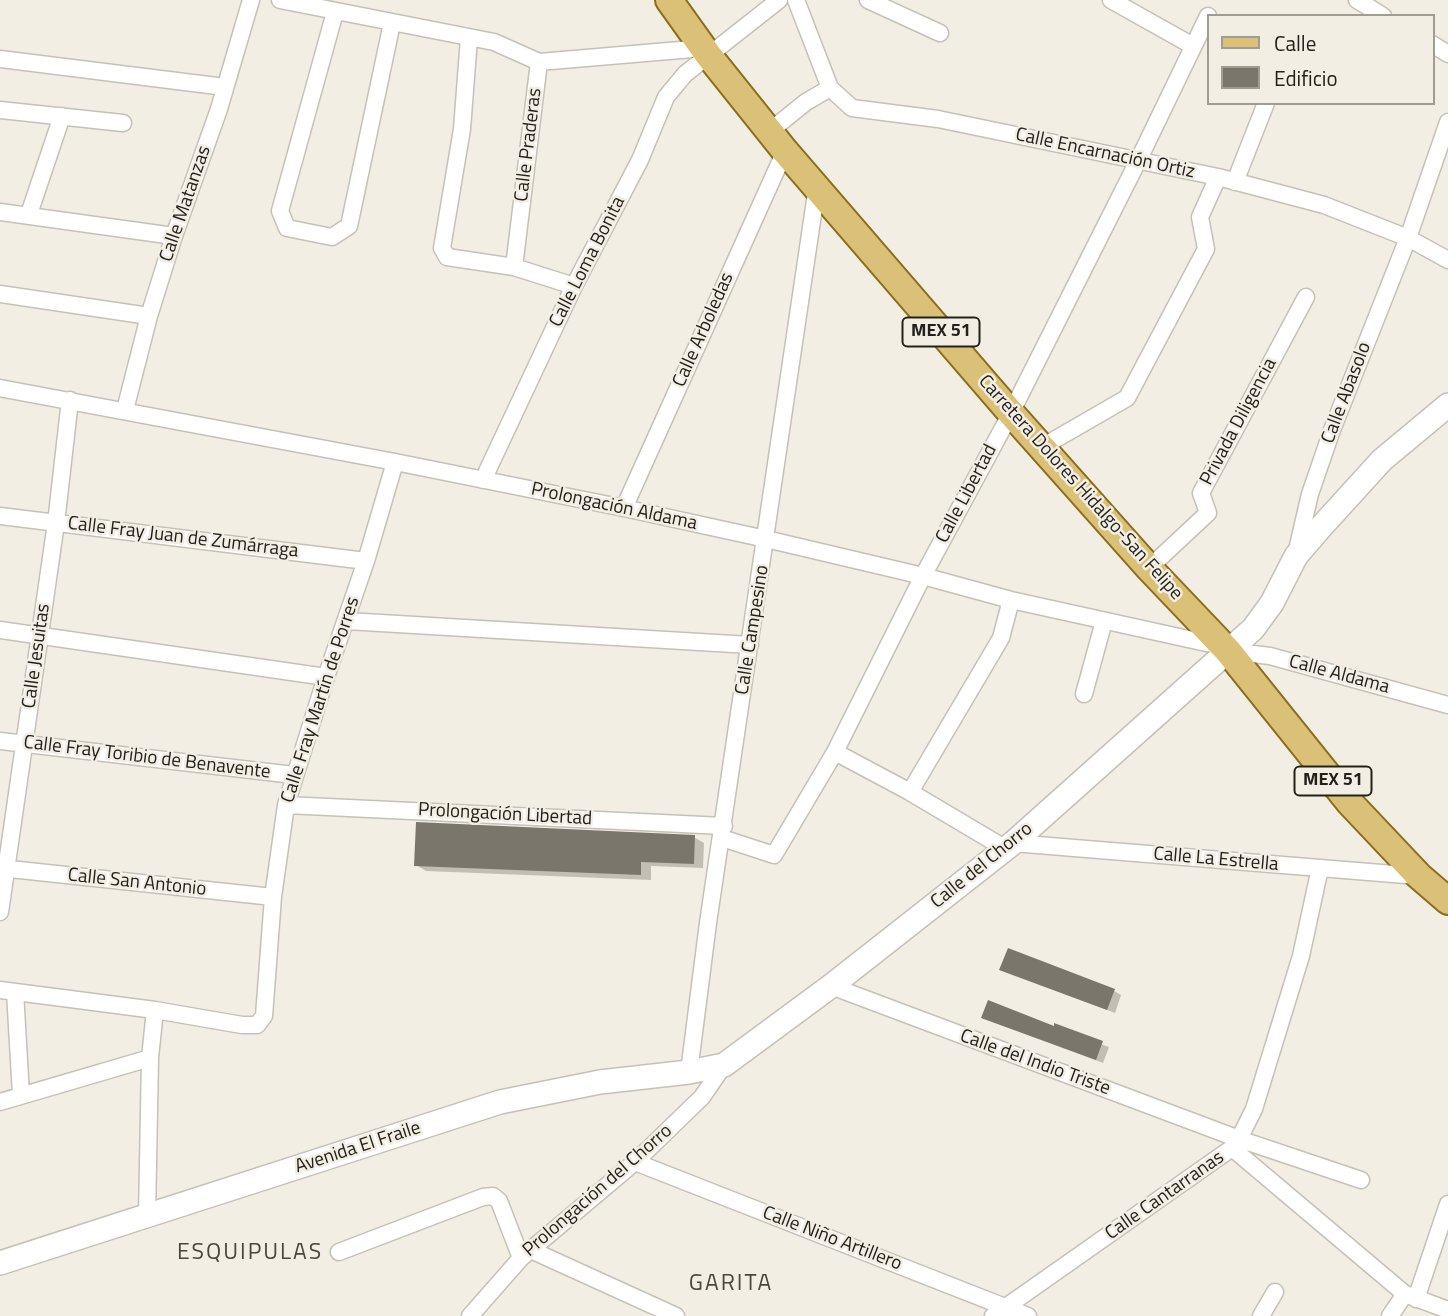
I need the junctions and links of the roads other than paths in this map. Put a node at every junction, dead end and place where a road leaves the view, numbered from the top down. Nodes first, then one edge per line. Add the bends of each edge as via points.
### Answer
1 (251, 0) edge
2 (280, 0) edge
3 (669, 0) edge
4 (779, 0) edge
5 (796, 0) edge
6 (868, 0) edge
7 (1111, 0) edge
8 (1357, 0) edge
9 (335, 12) junction
10 (1381, 14) edge
11 (1206, 20) edge
12 (392, 23) junction
13 (940, 33) dead end
14 (469, 38) junction
15 (1193, 46) junction
16 (707, 52) junction
17 (0, 60) edge
18 (539, 62) junction
19 (225, 87) junction
20 (831, 88) junction
21 (1265, 105) edge
22 (0, 110) edge
23 (62, 116) junction
24 (1448, 122) edge
25 (123, 123) dead end
26 (777, 141) junction
27 (1139, 159) junction
28 (1218, 177) junction
29 (1236, 182) junction
30 (817, 187) junction
31 (0, 212) edge
32 (29, 214) junction
33 (174, 236) junction
34 (1408, 238) junction
35 (1448, 260) edge
36 (514, 267) junction
37 (574, 286) junction
38 (0, 295) edge
39 (1306, 297) dead end
40 (149, 316) junction
41 (0, 388) edge
42 (70, 400) junction
43 (1448, 405) edge
44 (125, 410) junction
45 (1011, 413) junction
46 (1042, 447) junction
47 (395, 462) junction
48 (483, 480) junction
49 (624, 508) junction
50 (0, 516) edge
51 (56, 523) junction
52 (766, 539) junction
53 (1296, 556) junction
54 (366, 561) junction
55 (1149, 568) junction
56 (923, 576) junction
57 (1011, 600) junction
58 (346, 621) junction
59 (1104, 621) junction
60 (0, 630) edge
61 (40, 635) junction
62 (750, 645) junction
63 (1226, 649) junction
64 (326, 677) junction
65 (1084, 694) dead end
66 (1448, 705) edge
67 (0, 741) edge
68 (24, 745) junction
69 (835, 752) junction
70 (294, 775) junction
71 (910, 792) junction
72 (286, 805) junction
73 (723, 832) junction
74 (1009, 846) junction
75 (774, 855) joint
76 (3, 868) edge
77 (1320, 868) junction
78 (1419, 876) junction
79 (273, 897) junction
80 (1448, 901) edge
81 (0, 912) edge
82 (831, 986) junction
83 (8, 991) edge
84 (155, 1010) junction
85 (150, 1058) junction
86 (723, 1065) junction
87 (689, 1072) junction
88 (21, 1095) junction
89 (0, 1102) edge
90 (1235, 1143) junction
91 (635, 1162) junction
92 (1361, 1180) dead end
93 (1448, 1204) edge
94 (147, 1216) junction
95 (339, 1252) dead end
96 (526, 1254) junction
97 (0, 1263) edge
98 (1275, 1292) dead end
99 (1410, 1296) junction
100 (1448, 1310) edge
101 (1000, 1312) edge
102 (470, 1316) edge
103 (676, 1316) edge
104 (1028, 1316) edge
105 (1261, 1316) edge
106 (1390, 1316) edge

1 - 19 street, Calle Matanzas
2 - 9 street
3 - 16 main road, Carretera Dolores Hidalgo-San Felipe / MEX 51
4 - 16 street, Calle Loma Bonita
5 - 20 street
6 - 13 street
7 - 15 street
8 - 10 street
9 - 12 street
9 - 12 street via 280,211 287,228 332,237 349,226
11 - 15 street, Calle Libertad
12 - 14 street
14 - 18 street via 494,42
14 - 36 street via 462,129 442,248 447,257
15 - 27 street, Calle Libertad
16 - 18 street, Calle Praderas
16 - 26 main road, Carretera Dolores Hidalgo-San Felipe / MEX 51
16 - 37 street, Calle Loma Bonita via 666,97 640,160
17 - 19 street
18 - 36 street, Calle Praderas
19 - 33 street, Calle Matanzas
20 - 26 street via 807,102
20 - 27 street, Calle Encarnación Ortiz via 852,108
21 - 29 street
22 - 23 street
23 - 25 street
23 - 32 street
24 - 34 street, Calle Abasolo
26 - 30 main road, Carretera Dolores Hidalgo-San Felipe / MEX 51
26 - 49 street, Calle Arboledas
27 - 28 street, Calle Encarnación Ortiz
27 - 45 street, Calle Libertad
28 - 29 street, Calle Encarnación Ortiz
28 - 46 street via 1200,217 1206,249 1127,398
29 - 34 street, Calle Encarnación Ortiz via 1324,205
30 - 45 main road, Carretera Dolores Hidalgo-San Felipe / MEX 51
30 - 52 street, Calle Campesino
31 - 32 street
32 - 33 street
33 - 40 street, Calle Matanzas
34 - 35 street, Calle Encarnación Ortiz
34 - 53 street, Calle Abasolo via 1332,430 1310,494
36 - 37 street
37 - 48 street, Calle Loma Bonita
38 - 40 street
39 - 55 street, Privada Diligencia via 1201,493 1208,513
40 - 44 street, Calle Matanzas
41 - 42 street, Prolongación Aldama
42 - 44 street, Prolongación Aldama
42 - 51 street, Calle Jesuitas
43 - 53 street via 1382,460
44 - 47 street, Prolongación Aldama
45 - 46 main road, Carretera Dolores Hidalgo-San Felipe / MEX 51
45 - 56 street, Calle Libertad
46 - 55 main road, Carretera Dolores Hidalgo-San Felipe / MEX 51
47 - 48 street, Prolongación Aldama
47 - 54 street, Calle Fray Martín de Porres
48 - 49 street, Prolongación Aldama
49 - 52 street, Prolongación Aldama
50 - 51 street, Calle Fray Juan de Zumárraga
51 - 54 street, Calle Fray Juan de Zumárraga
51 - 61 street, Calle Jesuitas
52 - 56 street, Prolongación Aldama
52 - 62 street, Calle Campesino
53 - 63 street, Calle Abasolo via 1253,629
54 - 58 street, Calle Fray Martín de Porres
55 - 63 main road, Carretera Dolores Hidalgo-San Felipe / MEX 51
56 - 57 street, Prolongación Aldama
56 - 69 street, Calle Libertad
57 - 59 street, Prolongación Aldama
57 - 71 street via 1001,638
58 - 62 street
58 - 64 street, Calle Fray Martín de Porres
59 - 63 street, Prolongación Aldama
59 - 65 street
60 - 61 street
61 - 64 street
61 - 68 street, Calle Jesuitas
62 - 73 street, Calle Campesino
63 - 66 street, Calle Aldama via 1270,656
63 - 74 street, Calle del Chorro
63 - 78 main road, Carretera Dolores Hidalgo-San Felipe / MEX 51 via 1350,803
64 - 70 street, Calle Fray Martín de Porres
67 - 68 street, Calle Fray Toribio de Benavente
68 - 70 street, Calle Fray Toribio de Benavente
68 - 76 street, Calle Jesuitas
69 - 71 street, Calle La Estrella
69 - 75 street, Calle Libertad
70 - 72 street, Calle Fray Martín de Porres
71 - 74 street, Calle La Estrella
72 - 73 street, Prolongación Libertad
72 - 79 street, Calle Fray Martín de Porres
73 - 75 street, Prolongación Libertad
73 - 87 street, Calle Campesino
74 - 77 street, Calle La Estrella
74 - 82 street, Calle del Chorro
76 - 79 street, Calle San Antonio
76 - 81 street, Calle Jesuitas
77 - 78 street, Calle La Estrella
77 - 90 street, Calle Cantarranas via 1301,956 1254,1109
78 - 80 main road, Carretera Dolores Hidalgo-San Felipe / MEX 51
79 - 84 street, Calle Fray Martín de Porres via 264,1016 257,1025
82 - 86 street, Calle del Chorro
82 - 90 street, Calle del Indio Triste
83 - 84 street
83 - 88 street
84 - 85 street
85 - 88 street
85 - 94 street
86 - 87 street, Avenida El Fraile
86 - 91 street, Prolongación del Chorro via 702,1097
87 - 94 street, Avenida El Fraile via 600,1082 500,1102
88 - 89 street
90 - 92 street
90 - 99 street, Calle del Indio Triste
90 - 101 street, Calle Cantarranas
91 - 96 street, Prolongación del Chorro
91 - 101 street, Calle Niño Artillero
93 - 99 street
94 - 97 street, Avenida El Fraile
95 - 96 street via 493,1196
96 - 102 street, Prolongación del Chorro
96 - 103 street
98 - 105 street
99 - 100 street, Calle del Indio Triste
99 - 106 street
101 - 104 street, Calle Niño Artillero

